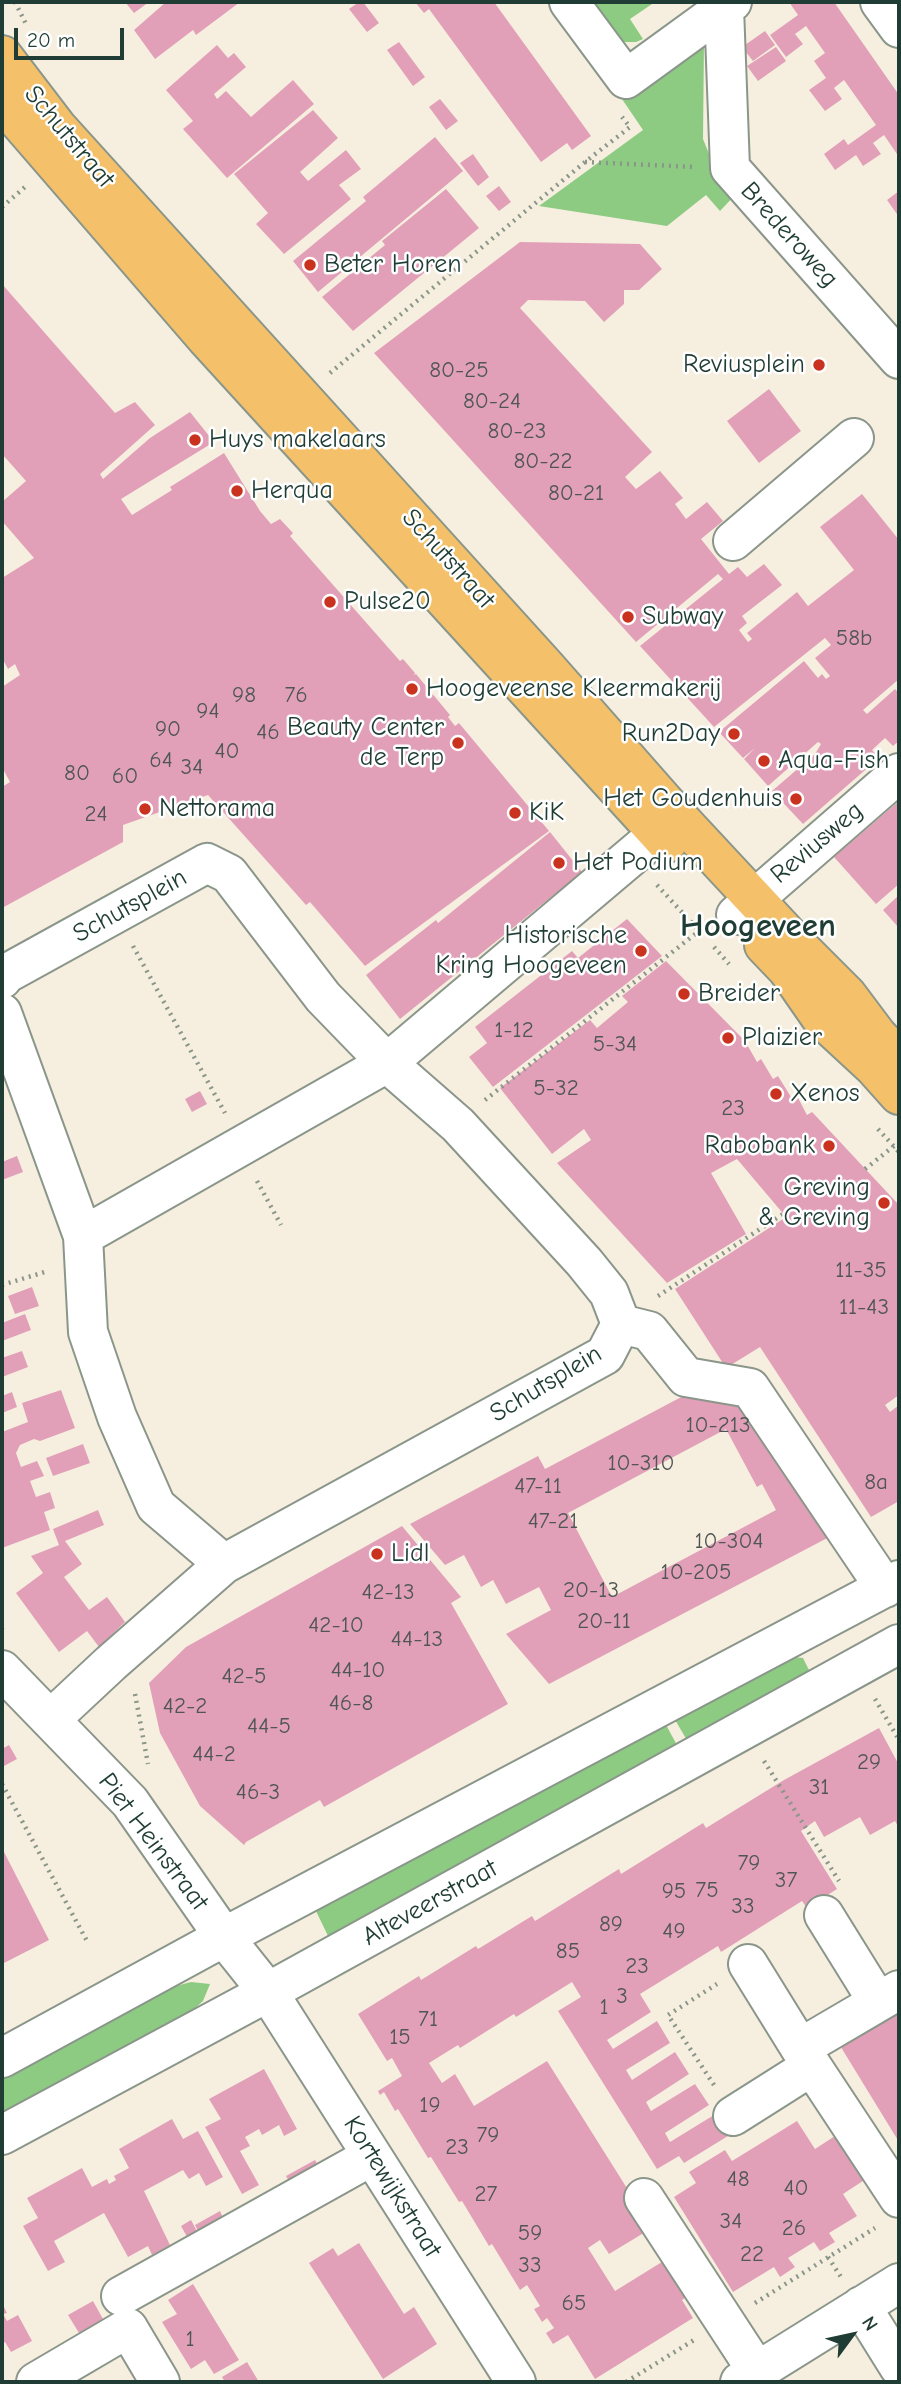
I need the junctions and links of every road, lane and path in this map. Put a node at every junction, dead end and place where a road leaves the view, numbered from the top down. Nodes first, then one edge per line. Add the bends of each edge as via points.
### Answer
1 (569, 2) edge
2 (880, 2) edge
3 (728, 5) edge
4 (899, 28) edge
5 (2, 55) edge
6 (626, 79) junction
7 (2, 102) edge
8 (585, 162) junction
9 (730, 169) junction
10 (33, 181) dead end
11 (2, 207) edge
12 (899, 359) edge
13 (329, 374) dead end
14 (854, 438) dead end
15 (733, 541) dead end
16 (899, 773) edge
17 (668, 826) junction
18 (757, 896) junction
19 (116, 915) junction
20 (699, 931) dead end
21 (2, 979) edge
22 (2, 1013) edge
23 (899, 1059) edge
24 (387, 1063) junction
25 (497, 1090) dead end
26 (899, 1094) edge
27 (243, 1145) junction
28 (894, 1146) dead end
29 (865, 1169) dead end
30 (783, 1214) dead end
31 (281, 1225) dead end
32 (83, 1236) junction
33 (635, 1328) junction
34 (225, 1564) junction
35 (892, 1584) edge
36 (829, 1617) junction
37 (899, 1644) edge
38 (111, 1662) junction
39 (858, 1668) junction
40 (7, 1685) edge
41 (51, 1719) junction
42 (745, 1730) junction
43 (899, 1740) edge
44 (150, 1775) dead end
45 (2, 1784) edge
46 (824, 1915) joint
47 (224, 1937) junction
48 (88, 1942) dead end
49 (748, 1964) dead end
50 (268, 1992) junction
51 (889, 1996) edge
52 (806, 2057) junction
53 (2, 2058) edge
54 (733, 2116) dead end
55 (2, 2134) edge
56 (372, 2156) junction
57 (644, 2198) dead end
58 (889, 2212) edge
59 (899, 2283) edge
60 (121, 2296) dead end
61 (861, 2306) junction
62 (724, 2322) junction
63 (899, 2367) edge
64 (748, 2377) edge
65 (36, 2382) edge
66 (160, 2382) edge
67 (516, 2382) edge
68 (626, 2382) edge

1 - 6 street
2 - 4 street
3 - 6 street
3 - 9 street, Brederoweg
5 - 17 main road, Schutstraat via 57,127 546,667
6 - 8 path via 614,105 630,127
7 - 17 main road, Schutstraat via 207,339
8 - 9 path
8 - 13 path
9 - 12 street, Brederoweg
10 - 11 path
14 - 15 street
16 - 18 street, Reviusweg
17 - 18 main road, Schutstraat
17 - 24 street
18 - 23 main road, Schutstraat
18 - 26 main road, Schutstraat via 787,969 821,1018
19 - 21 street, Schutsplein
19 - 24 street, Schutsplein via 207,863 229,874 323,997
19 - 27 path
20 - 25 path
22 - 32 street
24 - 27 street
24 - 33 street, Schutsplein via 458,1125 584,1262
27 - 31 path via 246,1160
27 - 32 street
28 - 29 path
30 - 33 path via 658,1295
32 - 34 street via 88,1332 123,1430 156,1506
33 - 34 street, Schutsplein via 605,1355
33 - 35 street via 686,1377 750,1388
34 - 38 street, Schutsplein
35 - 36 street
36 - 39 street
36 - 47 street
37 - 39 street, Alteveerstraat
38 - 41 street, Schutsplein
38 - 44 path via 136,1695
39 - 42 street, Alteveerstraat
39 - 43 path
40 - 41 street, Piet Heinstraat
41 - 47 street, Piet Heinstraat via 130,1802
42 - 46 path via 850,1899
42 - 50 street, Alteveerstraat
45 - 48 path
46 - 51 street
47 - 50 street, Piet Heinstraat
47 - 53 street
49 - 52 street
50 - 55 street, Alteveerstraat
50 - 56 street, Kortewijkstraat
51 - 52 street
52 - 54 street
52 - 58 street
56 - 60 street
56 - 67 street, Kortewijkstraat
57 - 62 street
58 - 62 path
59 - 61 street
61 - 63 street
61 - 64 street
62 - 64 street
62 - 68 path
65 - 66 street via 128,2328

